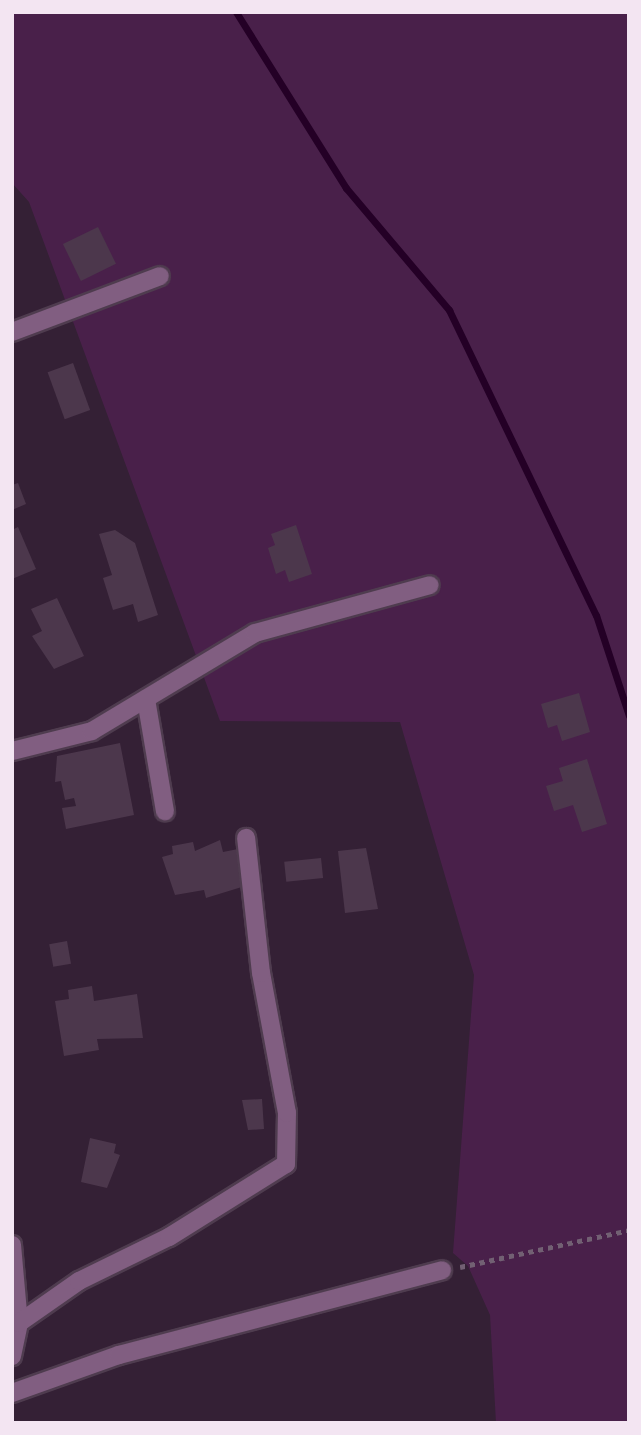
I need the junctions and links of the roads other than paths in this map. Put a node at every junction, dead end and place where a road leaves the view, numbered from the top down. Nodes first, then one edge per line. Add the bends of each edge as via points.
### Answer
1 (160, 276) dead end
2 (12, 332) edge
3 (430, 585) dead end
4 (146, 699) junction
5 (12, 751) edge
6 (165, 811) dead end
7 (246, 838) dead end
8 (12, 1245) edge
9 (442, 1270) road end
10 (19, 1324) junction
11 (12, 1356) edge
12 (12, 1393) edge

1 - 2 street
3 - 4 street via 255,633
4 - 5 street via 92,732
4 - 6 street
7 - 10 street via 261,973 288,1113 286,1164 169,1237 79,1281
8 - 10 street
9 - 12 street via 118,1355
10 - 11 street

